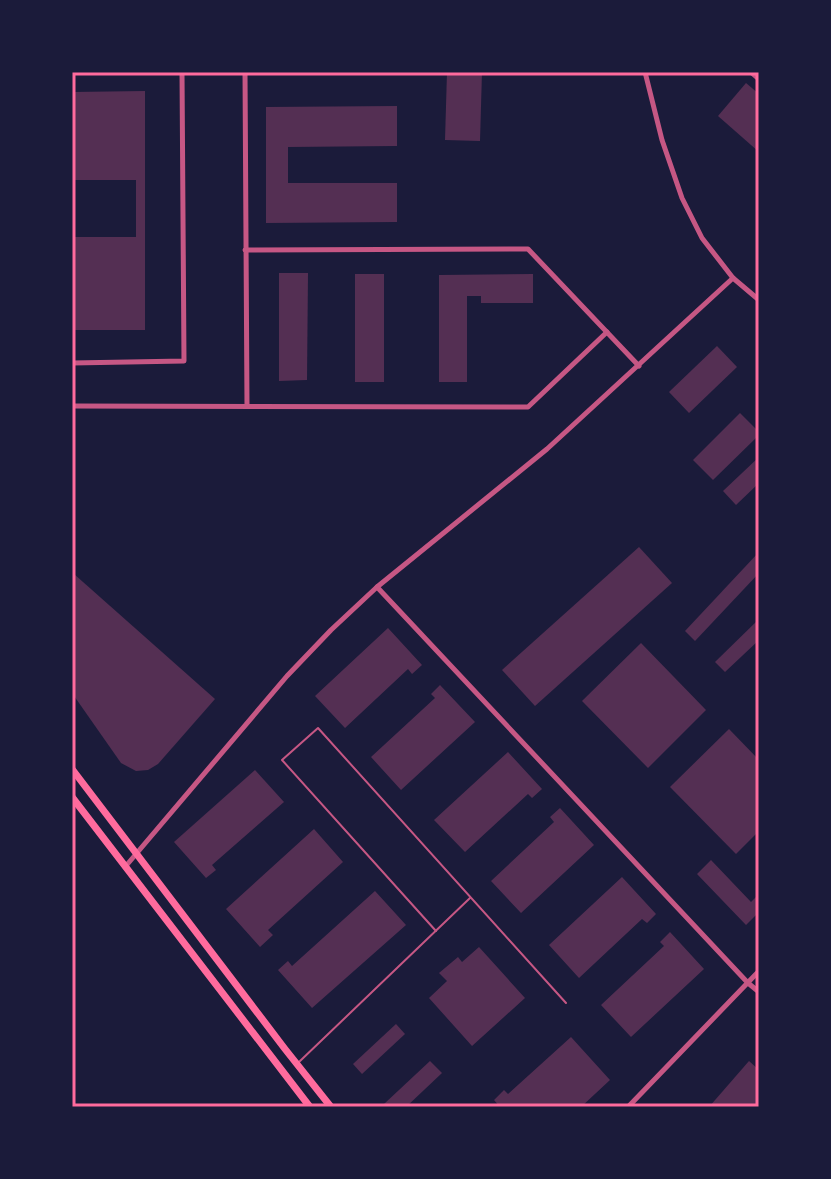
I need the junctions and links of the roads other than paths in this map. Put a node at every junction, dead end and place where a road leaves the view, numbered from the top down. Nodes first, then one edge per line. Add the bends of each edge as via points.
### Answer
1 (182, 72) edge
2 (245, 72) edge
3 (645, 72) edge
4 (751, 72) edge
5 (759, 79) edge
6 (245, 250) junction
7 (733, 278) junction
8 (759, 300) edge
9 (607, 332) junction
10 (72, 363) edge
11 (639, 366) junction
12 (72, 406) edge
13 (247, 406) junction
14 (377, 587) junction
15 (72, 769) edge
16 (72, 797) edge
17 (136, 853) junction
18 (125, 867) junction
19 (471, 897) junction
20 (436, 931) junction
21 (759, 971) edge
22 (748, 983) junction
23 (759, 992) edge
24 (566, 1003) dead end
25 (297, 1064) junction
26 (285, 1076) junction
27 (310, 1107) edge
28 (331, 1107) edge
29 (628, 1107) edge

1 - 10 street via 184,361
2 - 6 street
3 - 7 street via 682,198 702,238
4 - 5 street
6 - 9 street via 528,249
6 - 13 street
7 - 8 street
7 - 11 street
9 - 11 street
9 - 13 street via 528,407
11 - 14 street via 547,449
12 - 13 street
14 - 17 street via 287,676
14 - 22 street
15 - 17 main road
16 - 18 main road
17 - 18 street
17 - 25 main road
18 - 26 main road
19 - 20 lane
19 - 20 lane via 318,728 282,760
19 - 24 lane
20 - 25 lane
21 - 22 street
22 - 23 street
22 - 29 street
25 - 26 lane
25 - 28 main road
26 - 27 main road

